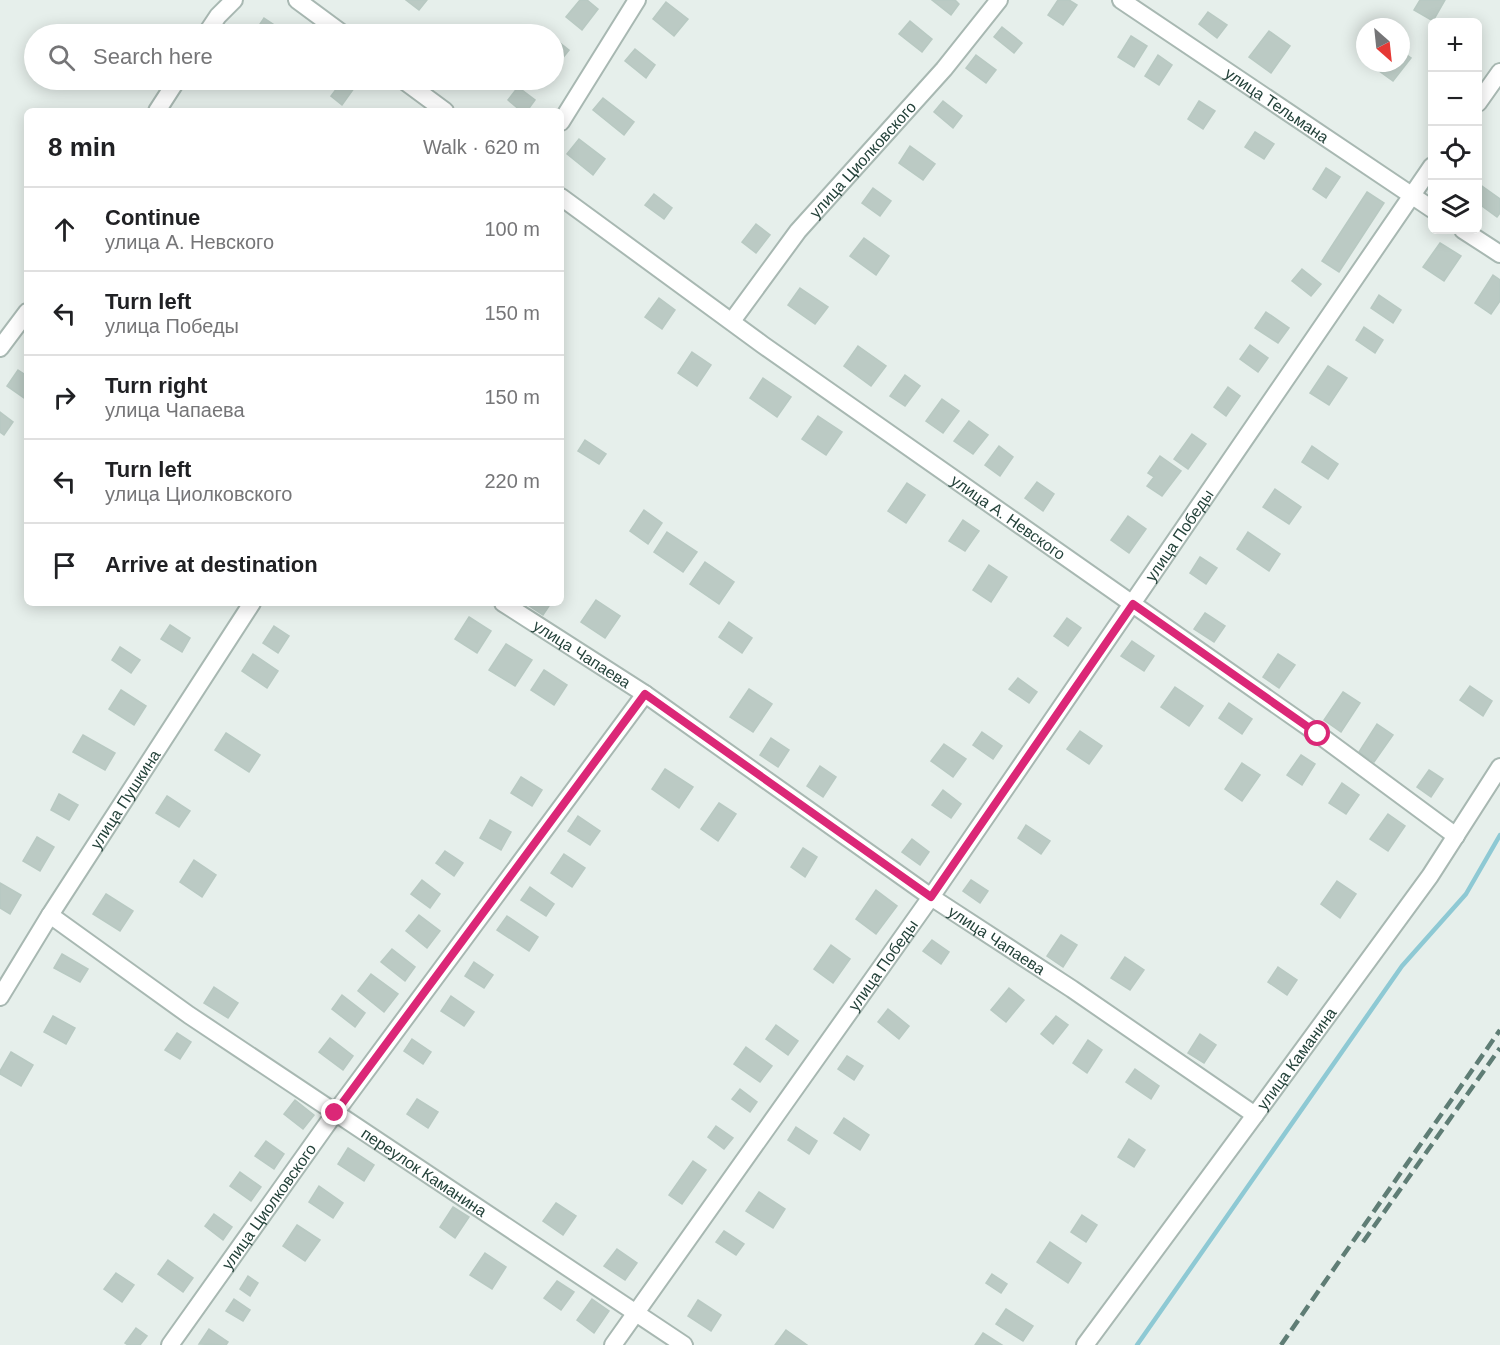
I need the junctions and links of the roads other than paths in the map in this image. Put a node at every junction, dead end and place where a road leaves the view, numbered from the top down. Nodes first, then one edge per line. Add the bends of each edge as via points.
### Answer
1 (234, 0) edge
2 (297, 0) edge
3 (637, 0) edge
4 (999, 0) edge
5 (1121, 0) edge
6 (213, 24) edge
7 (329, 24) edge
8 (1500, 72) edge
9 (171, 90) edge
10 (417, 90) edge
11 (1482, 97) edge
12 (159, 108) edge
13 (441, 108) edge
14 (564, 117) edge
15 (1428, 172) edge
16 (1412, 195) junction
17 (564, 199) edge
18 (1428, 205) edge
19 (1470, 234) edge
20 (1500, 254) edge
21 (24, 316) edge
22 (732, 321) junction
23 (0, 348) edge
24 (1133, 604) junction
25 (250, 606) edge
26 (508, 606) edge
27 (645, 694) junction
28 (1500, 767) edge
29 (1456, 836) junction
30 (931, 897) junction
31 (50, 915) junction
32 (0, 997) edge
33 (335, 1113) junction
34 (1255, 1115) junction
35 (636, 1312) junction
36 (170, 1345) edge
37 (613, 1345) edge
38 (684, 1345) edge
39 (1085, 1345) edge

1 - 6 street
2 - 7 street
3 - 14 street
4 - 22 street, улица Циолковского via 944,69 798,231
5 - 16 street, улица Тельмана
8 - 11 street
9 - 12 street
10 - 13 street
15 - 16 street, улица Победы
16 - 18 street, улица Тельмана
16 - 24 street, улица Победы
17 - 22 street, улица А. Невского
19 - 20 street
21 - 23 street
22 - 24 street, улица А. Невского
24 - 29 street, улица А. Невского
24 - 30 street, улица Победы
25 - 31 street, улица Пушкина
26 - 27 street, улица Чапаева
27 - 30 street, улица Чапаева
27 - 33 street, улица Циолковского
28 - 29 street, улица Каманина
29 - 34 street, улица Каманина
30 - 34 street, улица Чапаева
30 - 35 street, улица Победы
31 - 32 street, улица Пушкина
31 - 33 street, переулок Каманина
33 - 35 street, переулок Каманина
33 - 36 street, улица Циолковского
34 - 39 street, улица Каманина
35 - 37 street, улица Победы
35 - 38 street, переулок Каманина

